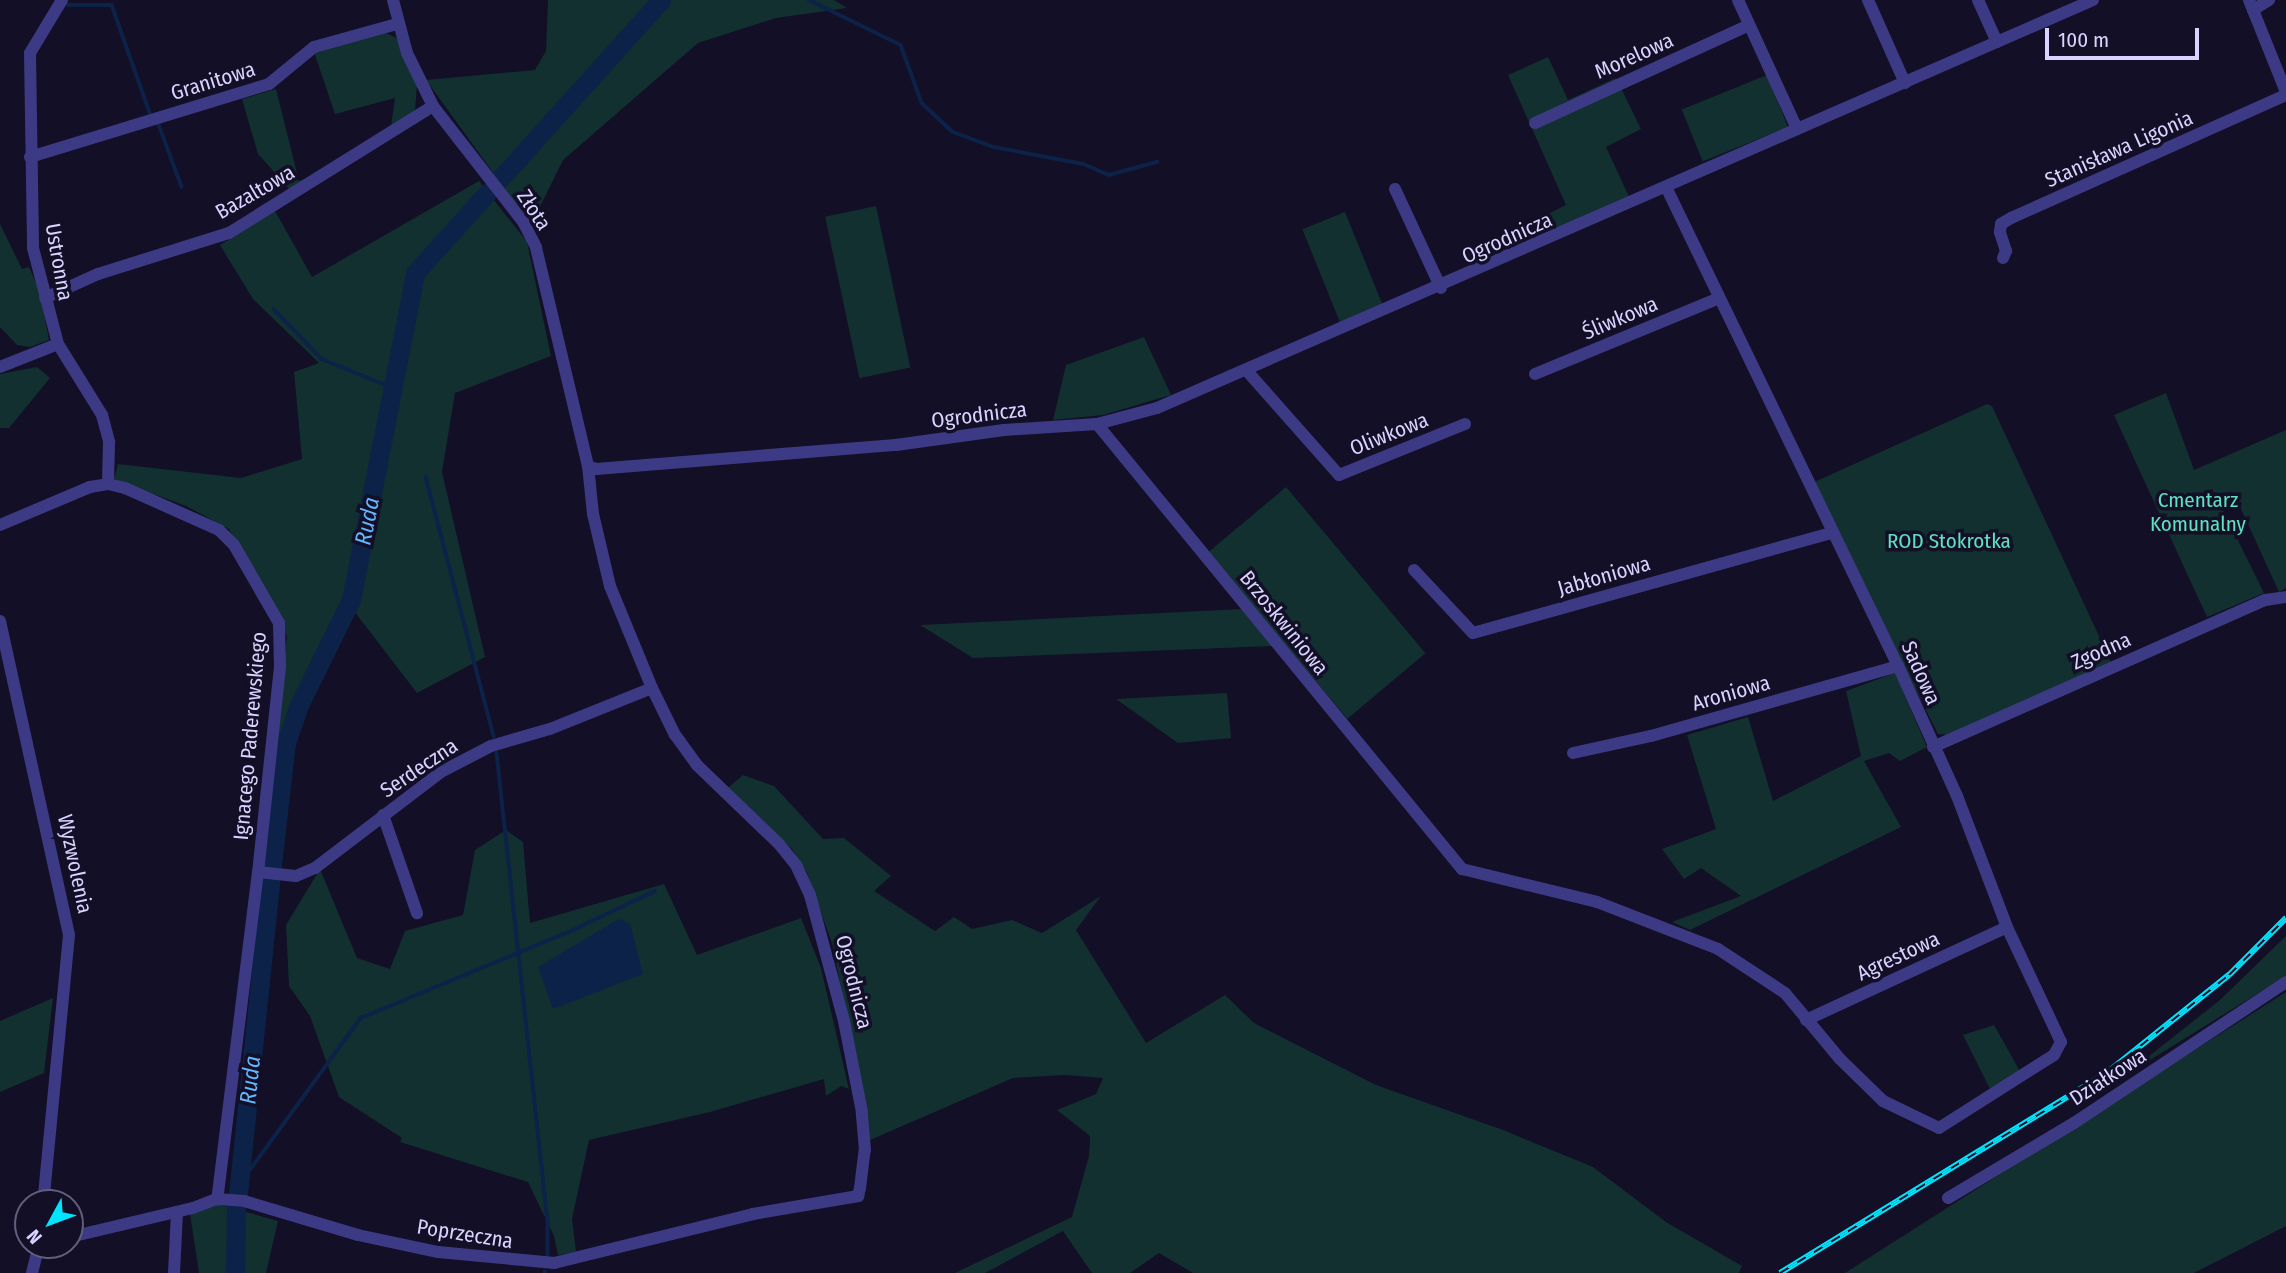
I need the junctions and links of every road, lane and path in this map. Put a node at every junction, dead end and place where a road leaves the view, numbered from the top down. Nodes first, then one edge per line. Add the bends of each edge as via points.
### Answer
1 (62, 0) edge
2 (393, 0) edge
3 (1738, 0) edge
4 (1868, 0) edge
5 (1978, 0) edge
6 (2093, 0) edge
7 (2269, 0) edge
8 (2251, 5) edge
9 (397, 24) junction
10 (1749, 25) junction
11 (1997, 42) junction
12 (1905, 83) junction
13 (2286, 94) edge
14 (433, 106) junction
15 (1535, 123) dead end
16 (1797, 130) junction
17 (30, 157) junction
18 (1395, 189) dead end
19 (1667, 189) junction
20 (2003, 258) dead end
21 (1441, 288) junction
22 (45, 298) junction
23 (1719, 298) junction
24 (58, 344) junction
25 (0, 367) edge
26 (1247, 371) junction
27 (1535, 374) dead end
28 (1097, 424) junction
29 (1465, 424) dead end
30 (588, 466) junction
31 (108, 484) junction
32 (0, 525) edge
33 (1830, 533) junction
34 (1414, 570) dead end
35 (2286, 597) edge
36 (0, 621) edge
37 (1898, 666) junction
38 (13, 676) junction
39 (0, 680) edge
40 (652, 688) junction
41 (1933, 747) junction
42 (1573, 752) dead end
43 (383, 816) junction
44 (258, 872) junction
45 (417, 913) dead end
46 (2007, 927) junction
47 (2286, 982) edge
48 (1806, 1020) junction
49 (1939, 1128) joint
50 (44, 1189) edge
51 (858, 1196) joint
52 (1948, 1198) dead end
53 (217, 1199) junction
54 (177, 1212) junction
55 (84, 1234) edge
56 (174, 1273) edge

1 - 17 street, Ustronna via 30,53
2 - 9 street, Złota
3 - 10 street
4 - 12 street
5 - 11 street
6 - 11 street, Ogrodnicza
7 - 8 street
8 - 13 street
9 - 14 street, Złota
9 - 17 street, Granitowa via 314,47 269,84
10 - 15 street, Morelowa
10 - 16 street
11 - 12 street, Ogrodnicza
12 - 16 street, Ogrodnicza
13 - 20 street, Stanisława Ligonia via 2011,218 2001,224
14 - 22 street, Bazaltowa via 229,233 98,274
14 - 30 street, Złota via 524,223 536,247
16 - 19 street, Ogrodnicza
17 - 22 street, Ustronna via 33,248
18 - 21 street
19 - 21 street, Ogrodnicza
19 - 23 street, Sadowa
21 - 26 street, Ogrodnicza
22 - 24 street, Ustronna
23 - 27 street, Śliwkowa
23 - 33 street, Sadowa
24 - 25 street
24 - 31 street, Ustronna via 102,415 109,442
26 - 28 street, Ogrodnicza via 1157,408
26 - 29 street, Oliwkowa via 1339,475
28 - 30 street, Ogrodnicza via 849,449
28 - 48 street, Brzoskwiniowa via 1462,869 1597,902 1718,949 1785,993
30 - 40 street, Ogrodnicza via 593,514 610,586
31 - 32 street
31 - 44 street, Ignacego Paderewskiego via 219,530 234,545 279,623 280,667
33 - 34 street, Jabłoniowa via 1472,633
33 - 37 street, Sadowa via 1844,551
35 - 41 street, Zgodna via 2264,600
36 - 38 street, Wyzwolenia
37 - 41 street, Sadowa
37 - 42 street, Aroniowa via 1651,736
38 - 39 street
38 - 50 street, Wyzwolenia via 69,935
40 - 43 street, Serdeczna via 550,729 491,746 441,772
40 - 51 street, Ogrodnicza via 676,736 796,865 824,940 862,1112 865,1150
41 - 46 street, Sadowa
43 - 44 street, Serdeczna via 315,868 296,876
43 - 45 street
44 - 53 street, Ignacego Paderewskiego
46 - 48 street, Agrestowa
46 - 49 street, Sadowa via 2062,1042 2060,1050
47 - 52 street, Działkowa via 2074,1123
48 - 49 street, Brzoskwiniowa via 1883,1101
51 - 53 street, Poprzeczna via 753,1214 583,1258 532,1264 438,1252 358,1235 244,1201
53 - 54 street, Poprzeczna
54 - 55 street, Poprzeczna
54 - 56 street

